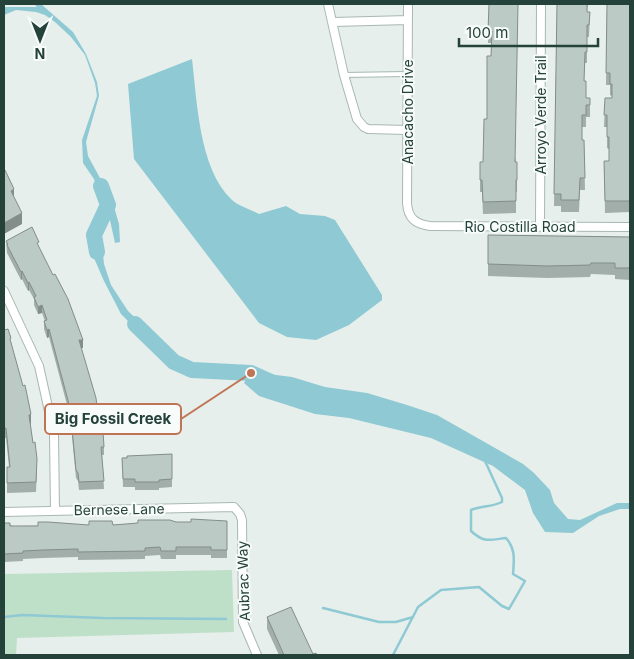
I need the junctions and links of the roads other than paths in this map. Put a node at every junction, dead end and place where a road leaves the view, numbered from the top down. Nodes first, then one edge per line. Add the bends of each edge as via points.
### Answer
1 (328, 4) edge
2 (408, 4) edge
3 (541, 4) edge
4 (408, 20) junction
5 (333, 22) junction
6 (407, 74) junction
7 (344, 75) junction
8 (407, 130) junction
9 (412, 219) joint
10 (540, 226) junction
11 (630, 227) edge
12 (4, 291) edge
13 (234, 507) joint
14 (55, 511) junction
15 (4, 512) edge
16 (257, 655) edge

1 - 5 street
2 - 4 street, Anacacho Drive
3 - 10 street, Arroyo Verde Trail
4 - 5 street
4 - 6 street, Anacacho Drive
5 - 7 street
6 - 7 lane
6 - 8 street, Anacacho Drive
7 - 8 street via 357,119 364,127
8 - 9 street, Anacacho Drive via 407,210
9 - 10 street, Rio Costilla Road via 430,226
10 - 11 street, Rio Costilla Road
12 - 14 street via 38,366 54,434
13 - 14 street, Bernese Lane
13 - 16 street, Aubrac Way via 242,520 243,622
14 - 15 street, Bernese Lane

